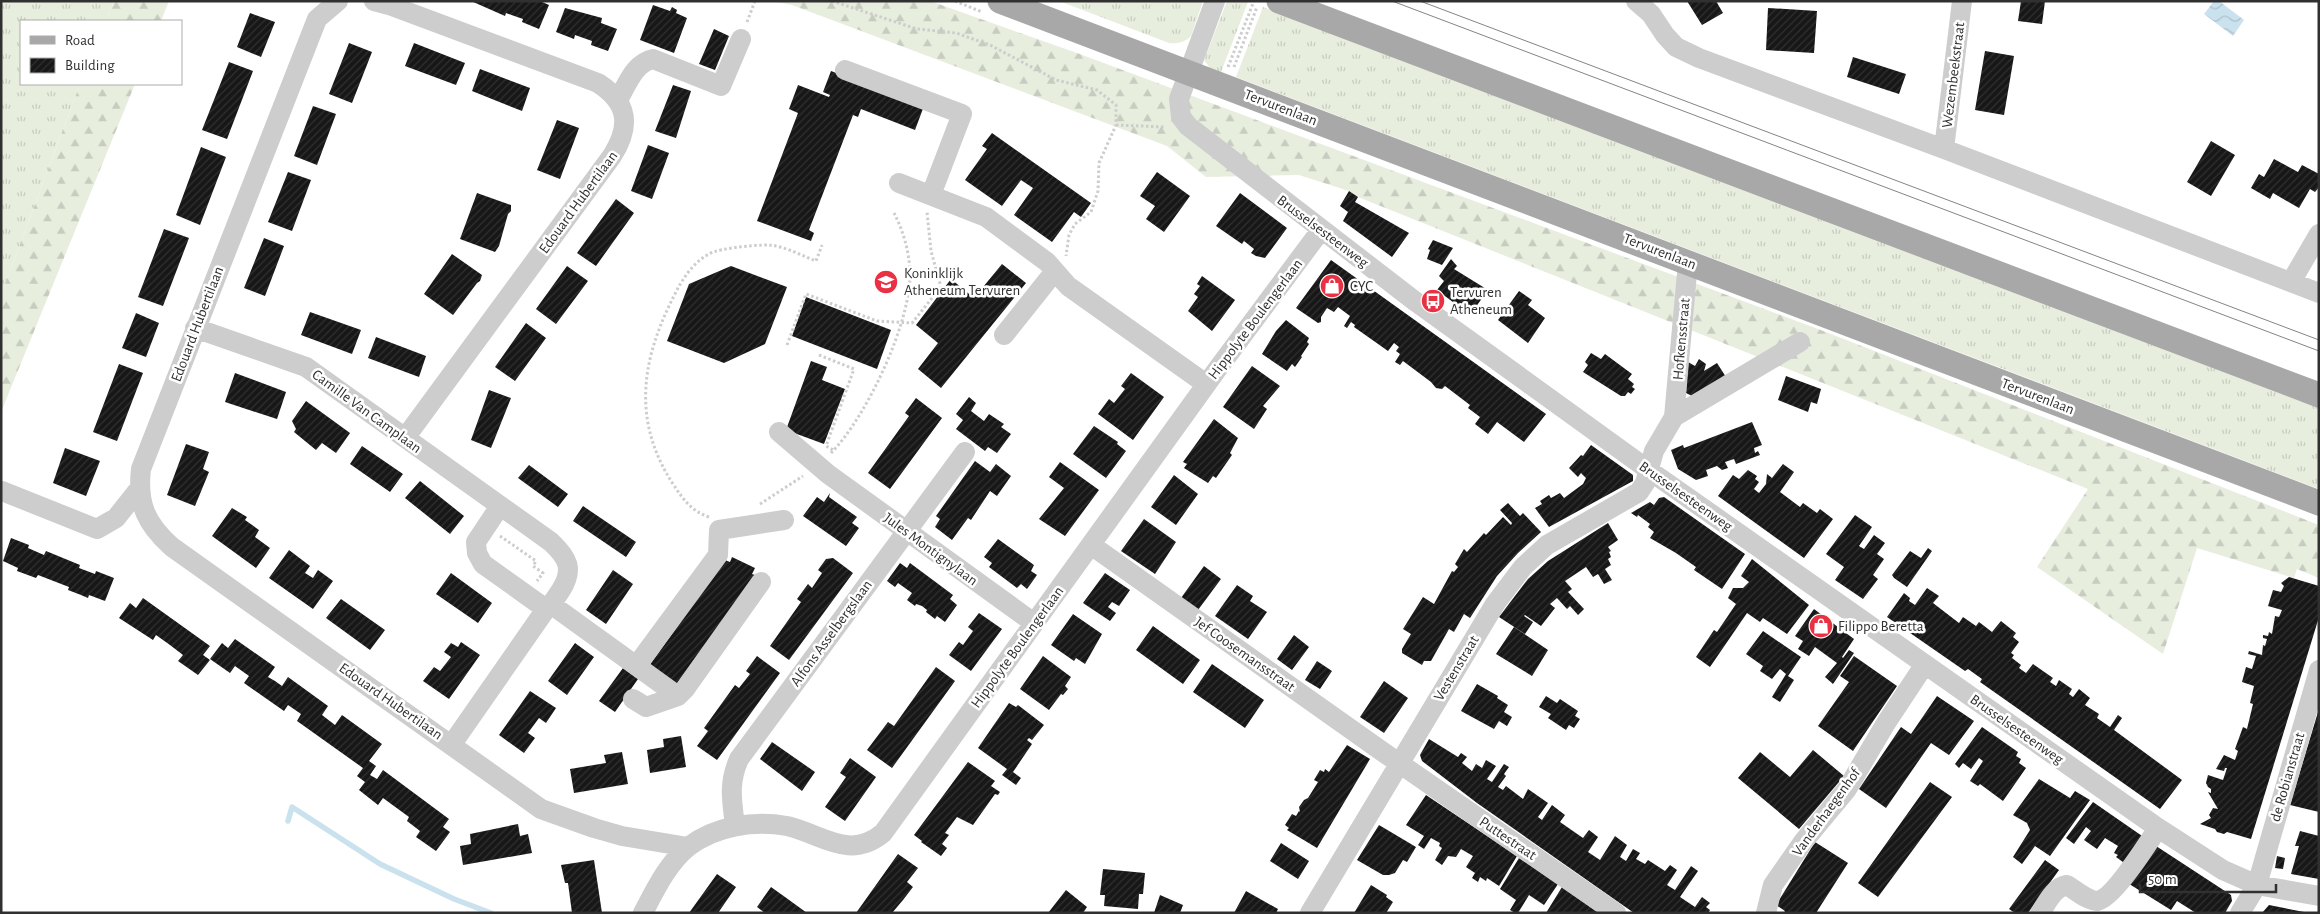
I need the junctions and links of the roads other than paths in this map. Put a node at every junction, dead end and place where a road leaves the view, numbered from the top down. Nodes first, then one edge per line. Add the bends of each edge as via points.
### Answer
1 (338, 1) edge
2 (374, 1) edge
3 (1000, 1) edge
4 (1215, 1) edge
5 (1962, 1) edge
6 (1268, 4) edge
7 (1646, 6) edge
8 (741, 39) dead end
9 (845, 70) dead end
10 (1189, 72) junction
11 (618, 100) junction
12 (1944, 149) junction
13 (898, 183) dead end
14 (931, 195) junction
15 (1321, 230) junction
16 (2319, 234) edge
17 (1688, 262) junction
18 (1055, 271) junction
19 (2291, 282) junction
20 (2319, 293) edge
21 (195, 328) junction
22 (1004, 335) dead end
23 (1800, 342) dead end
24 (1206, 384) junction
25 (2319, 395) edge
26 (1674, 417) junction
27 (779, 432) dead end
28 (405, 438) junction
29 (965, 452) dead end
30 (1650, 471) junction
31 (139, 489) junction
32 (2, 491) edge
33 (2319, 503) edge
34 (500, 506) junction
35 (784, 520) dead end
36 (906, 532) junction
37 (1091, 545) junction
38 (761, 582) dead end
39 (549, 607) junction
40 (1034, 623) junction
41 (1925, 664) junction
42 (637, 666) junction
43 (2319, 670) edge
44 (678, 696) junction
45 (633, 699) dead end
46 (452, 744) junction
47 (1399, 763) junction
48 (735, 826) junction
49 (2158, 828) junction
50 (688, 847) junction
51 (2257, 885) junction
52 (2319, 896) edge
53 (643, 913) edge
54 (1310, 913) edge
55 (1616, 913) edge
56 (1766, 913) edge
57 (2040, 913) edge
58 (2240, 913) edge

1 - 21 street, Edouard Hubertilaan via 317,19
2 - 11 street via 390,4 598,83
3 - 10 main road, Tervurenlaan
4 - 10 street, Brusselsesteenweg
5 - 12 street, Wezembeekstraat
6 - 25 main road
7 - 12 street via 1676,47
8 - 11 street via 721,86 653,60 644,61 638,65
9 - 14 street via 962,114
10 - 15 street, Brusselsesteenweg via 1178,108 1188,126
10 - 17 main road, Tervurenlaan via 1227,80
11 - 28 street, Edouard Hubertilaan via 624,112 625,125 621,142
12 - 19 street
13 - 14 street
14 - 18 street via 986,217
15 - 24 street, Hippolyte Boulengerlaan
15 - 30 street, Brusselsesteenweg
16 - 19 street
17 - 26 street, Hofkensstraat
17 - 33 main road, Tervurenlaan
18 - 22 street
18 - 24 street via 1068,286
19 - 20 street
21 - 28 street, Camille Van Camplaan via 306,367
21 - 31 street, Edouard Hubertilaan via 141,469
23 - 26 street, Hofkensstraat
24 - 37 street, Hippolyte Boulengerlaan
26 - 30 street, Hofkensstraat via 1654,451
27 - 36 street, Jules Montignylaan
28 - 34 street, Camille Van Camplaan
29 - 36 street, Alfons Asselbergslaan
30 - 41 street, Brusselsesteenweg
30 - 47 street, Vestenstraat via 1637,494 1558,537 1517,574 1495,604
31 - 32 street, Edouard Hubertilaan via 116,518 97,529
31 - 46 street, Edouard Hubertilaan via 149,521 158,535 172,547
34 - 39 street, Camille Van Camplaan via 563,554 568,565 568,579
34 - 39 street via 476,542 477,553 483,564 527,596
35 - 42 street via 719,530 718,555
36 - 40 street, Jules Montignylaan
36 - 48 street, Alfons Asselbergslaan via 739,759 732,776 731,792
37 - 40 street, Hippolyte Boulengerlaan
37 - 47 street, Jef Coosemansstraat
38 - 44 street
39 - 42 street
39 - 46 street, Camille Van Camplaan
40 - 48 street, Hippolyte Boulengerlaan via 883,833 872,842 845,846 788,827 762,823
41 - 49 street, Brusselsesteenweg
41 - 56 street, Vanderhaegenhof via 1847,789 1773,885
42 - 44 street
43 - 51 street, de Robianstraat
44 - 45 street via 646,707
46 - 50 street, Edouard Hubertilaan via 542,809 594,828
47 - 54 street, Vestenstraat
47 - 55 street, Puttestraat
48 - 50 street, Hippolyte Boulengerlaan
49 - 51 street, Brusselsesteenweg via 2223,870
49 - 57 street via 2110,895 2097,901 2067,885 2062,886
50 - 53 street, Hippolyte Boulengerlaan via 669,868
51 - 52 street, Brusselsesteenweg
51 - 58 street, de Robianstraat

